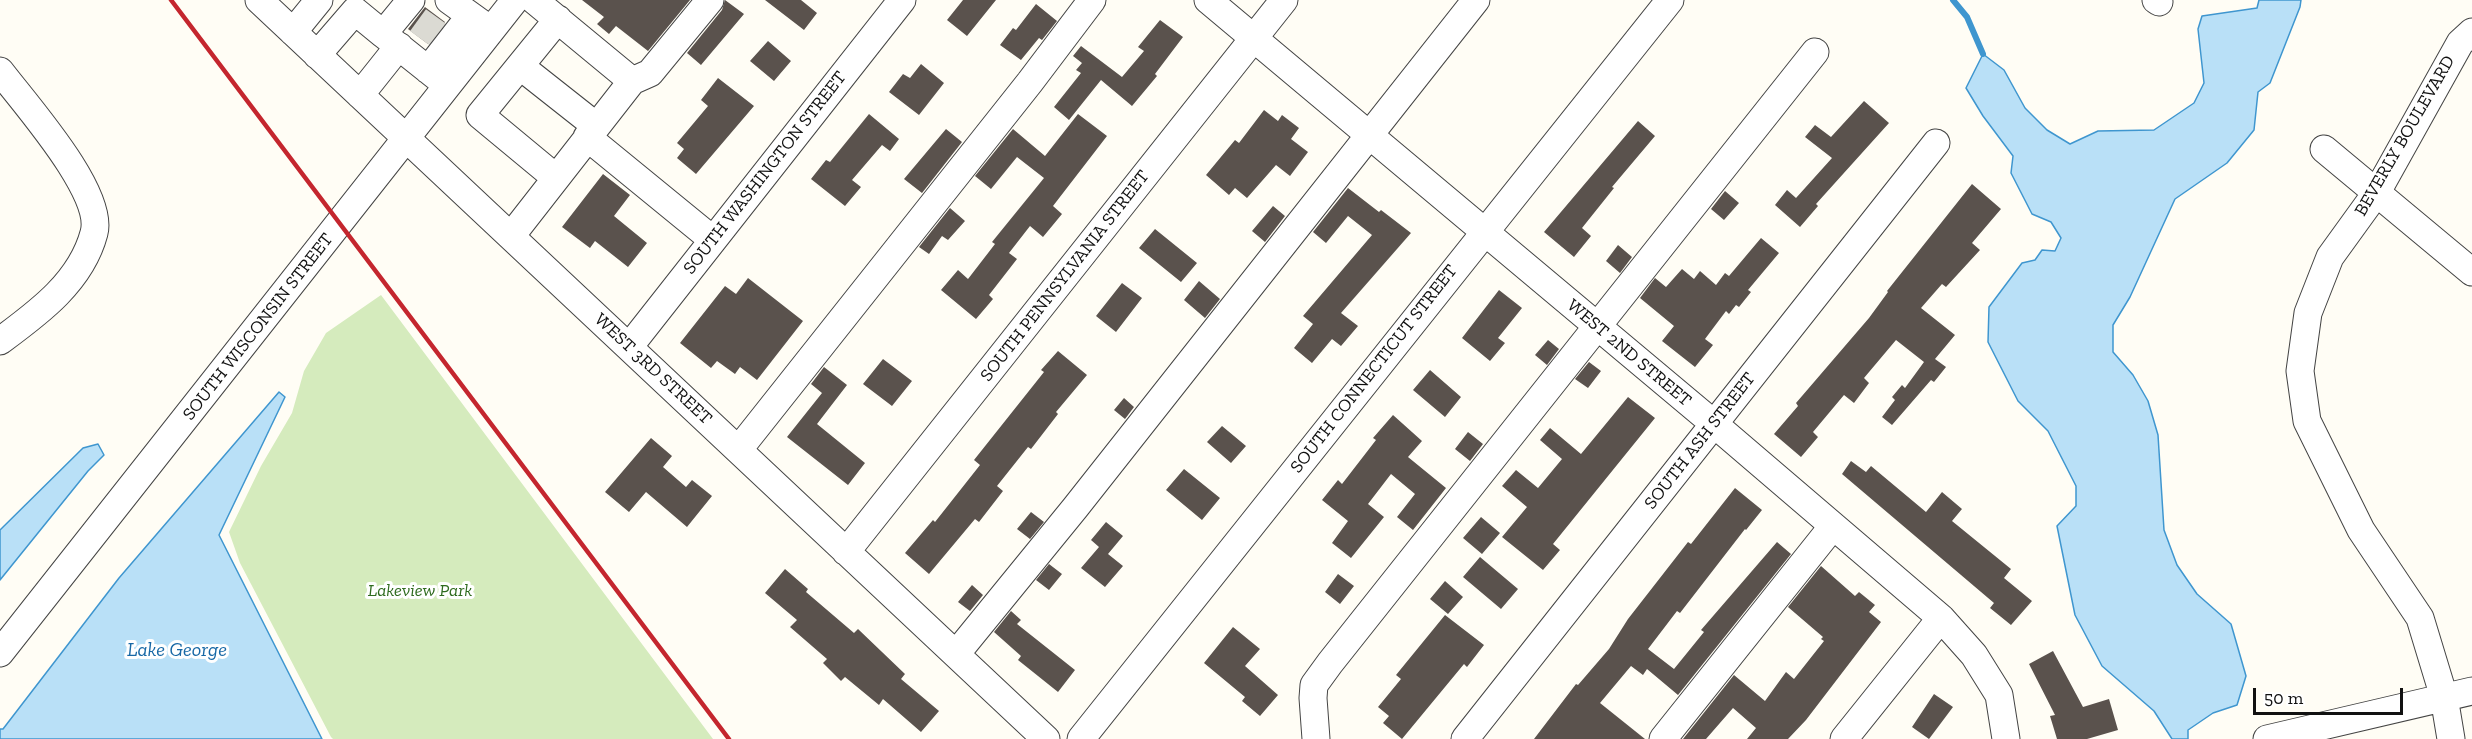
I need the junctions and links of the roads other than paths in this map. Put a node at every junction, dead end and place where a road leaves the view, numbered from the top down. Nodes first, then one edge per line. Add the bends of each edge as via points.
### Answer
1 (259, 0) edge
2 (319, 0) edge
3 (411, 0) edge
4 (515, 0) edge
5 (534, 0) edge
6 (710, 0) edge
7 (902, 0) edge
8 (1092, 0) edge
9 (1208, 0) edge
10 (1284, 0) edge
11 (1476, 0) edge
12 (1670, 0) edge
13 (348, 5) edge
14 (459, 13) edge
15 (558, 19) junction
16 (293, 32) junction
17 (2472, 33) edge
18 (1253, 38) junction
19 (1815, 52) dead end
20 (317, 55) junction
21 (415, 55) junction
22 (520, 66) junction
23 (0, 71) edge
24 (632, 81) junction
25 (360, 95) junction
26 (591, 131) junction
27 (1368, 135) junction
28 (406, 137) junction
29 (1936, 143) dead end
30 (2324, 149) dead end
31 (556, 178) junction
32 (2377, 192) junction
33 (1484, 231) junction
34 (511, 236) junction
35 (713, 240) junction
36 (2472, 272) edge
37 (1598, 327) junction
38 (0, 341) edge
39 (629, 347) junction
40 (1713, 423) junction
41 (739, 448) junction
42 (1833, 526) junction
43 (846, 552) junction
44 (1941, 618) junction
45 (0, 653) edge
46 (956, 654) junction
47 (2472, 692) edge
48 (2444, 698) junction
49 (1046, 739) edge
50 (1081, 739) edge
51 (1316, 739) edge
52 (1466, 739) edge
53 (1663, 739) edge
54 (1844, 739) edge
55 (2006, 739) edge
56 (2267, 739) edge
57 (2451, 739) edge

1 - 16 street, WEST 3RD STREET
2 - 16 street
3 - 21 street
4 - 14 street, SOUTH WISCONSIN STREET
5 - 15 street
6 - 24 street via 650,73
7 - 35 street, SOUTH WASHINGTON STREET
8 - 41 street
9 - 18 street, WEST 2ND STREET
10 - 18 street, SOUTH PENNSYLVANIA STREET
11 - 27 street
12 - 33 street, SOUTH CONNECTICUT STREET
13 - 20 street
13 - 21 street
14 - 21 street, SOUTH WISCONSIN STREET
15 - 22 street
15 - 24 street
16 - 20 street, WEST 3RD STREET
17 - 32 street, BEVERLY BOULEVARD via 2460,44
18 - 27 street, WEST 2ND STREET
18 - 43 street, SOUTH PENNSYLVANIA STREET
19 - 37 street
20 - 25 street, WEST 3RD STREET
21 - 25 street
21 - 28 street, SOUTH WISCONSIN STREET
22 - 26 street
22 - 31 street via 480,115
23 - 38 street via 75,170 89,195 94,231 78,271 38,313
24 - 26 street
25 - 28 street, WEST 3RD STREET
26 - 31 street
26 - 35 street
27 - 33 street, WEST 2ND STREET
27 - 46 street
28 - 34 street, WEST 3RD STREET
28 - 45 street, SOUTH WISCONSIN STREET
29 - 40 street, SOUTH ASH STREET
30 - 32 street
31 - 34 street
32 - 36 street
32 - 48 street, BEVERLY BOULEVARD via 2330,257 2308,313 2300,371 2307,421 2361,530 2420,618
33 - 37 street, WEST 2ND STREET
33 - 50 street, SOUTH CONNECTICUT STREET
34 - 39 street, WEST 3RD STREET
35 - 39 street, SOUTH WASHINGTON STREET
37 - 40 street, WEST 2ND STREET
37 - 51 street via 1314,685
39 - 41 street, WEST 3RD STREET
40 - 42 street, WEST 2ND STREET
40 - 52 street, SOUTH ASH STREET
41 - 43 street, WEST 3RD STREET
42 - 44 street, WEST 2ND STREET
42 - 53 street
43 - 46 street, WEST 3RD STREET
44 - 54 street
44 - 55 street, WEST 2ND STREET via 1974,655 1999,695
46 - 49 street, WEST 3RD STREET
47 - 48 street
48 - 56 street
48 - 57 street, BEVERLY BOULEVARD

